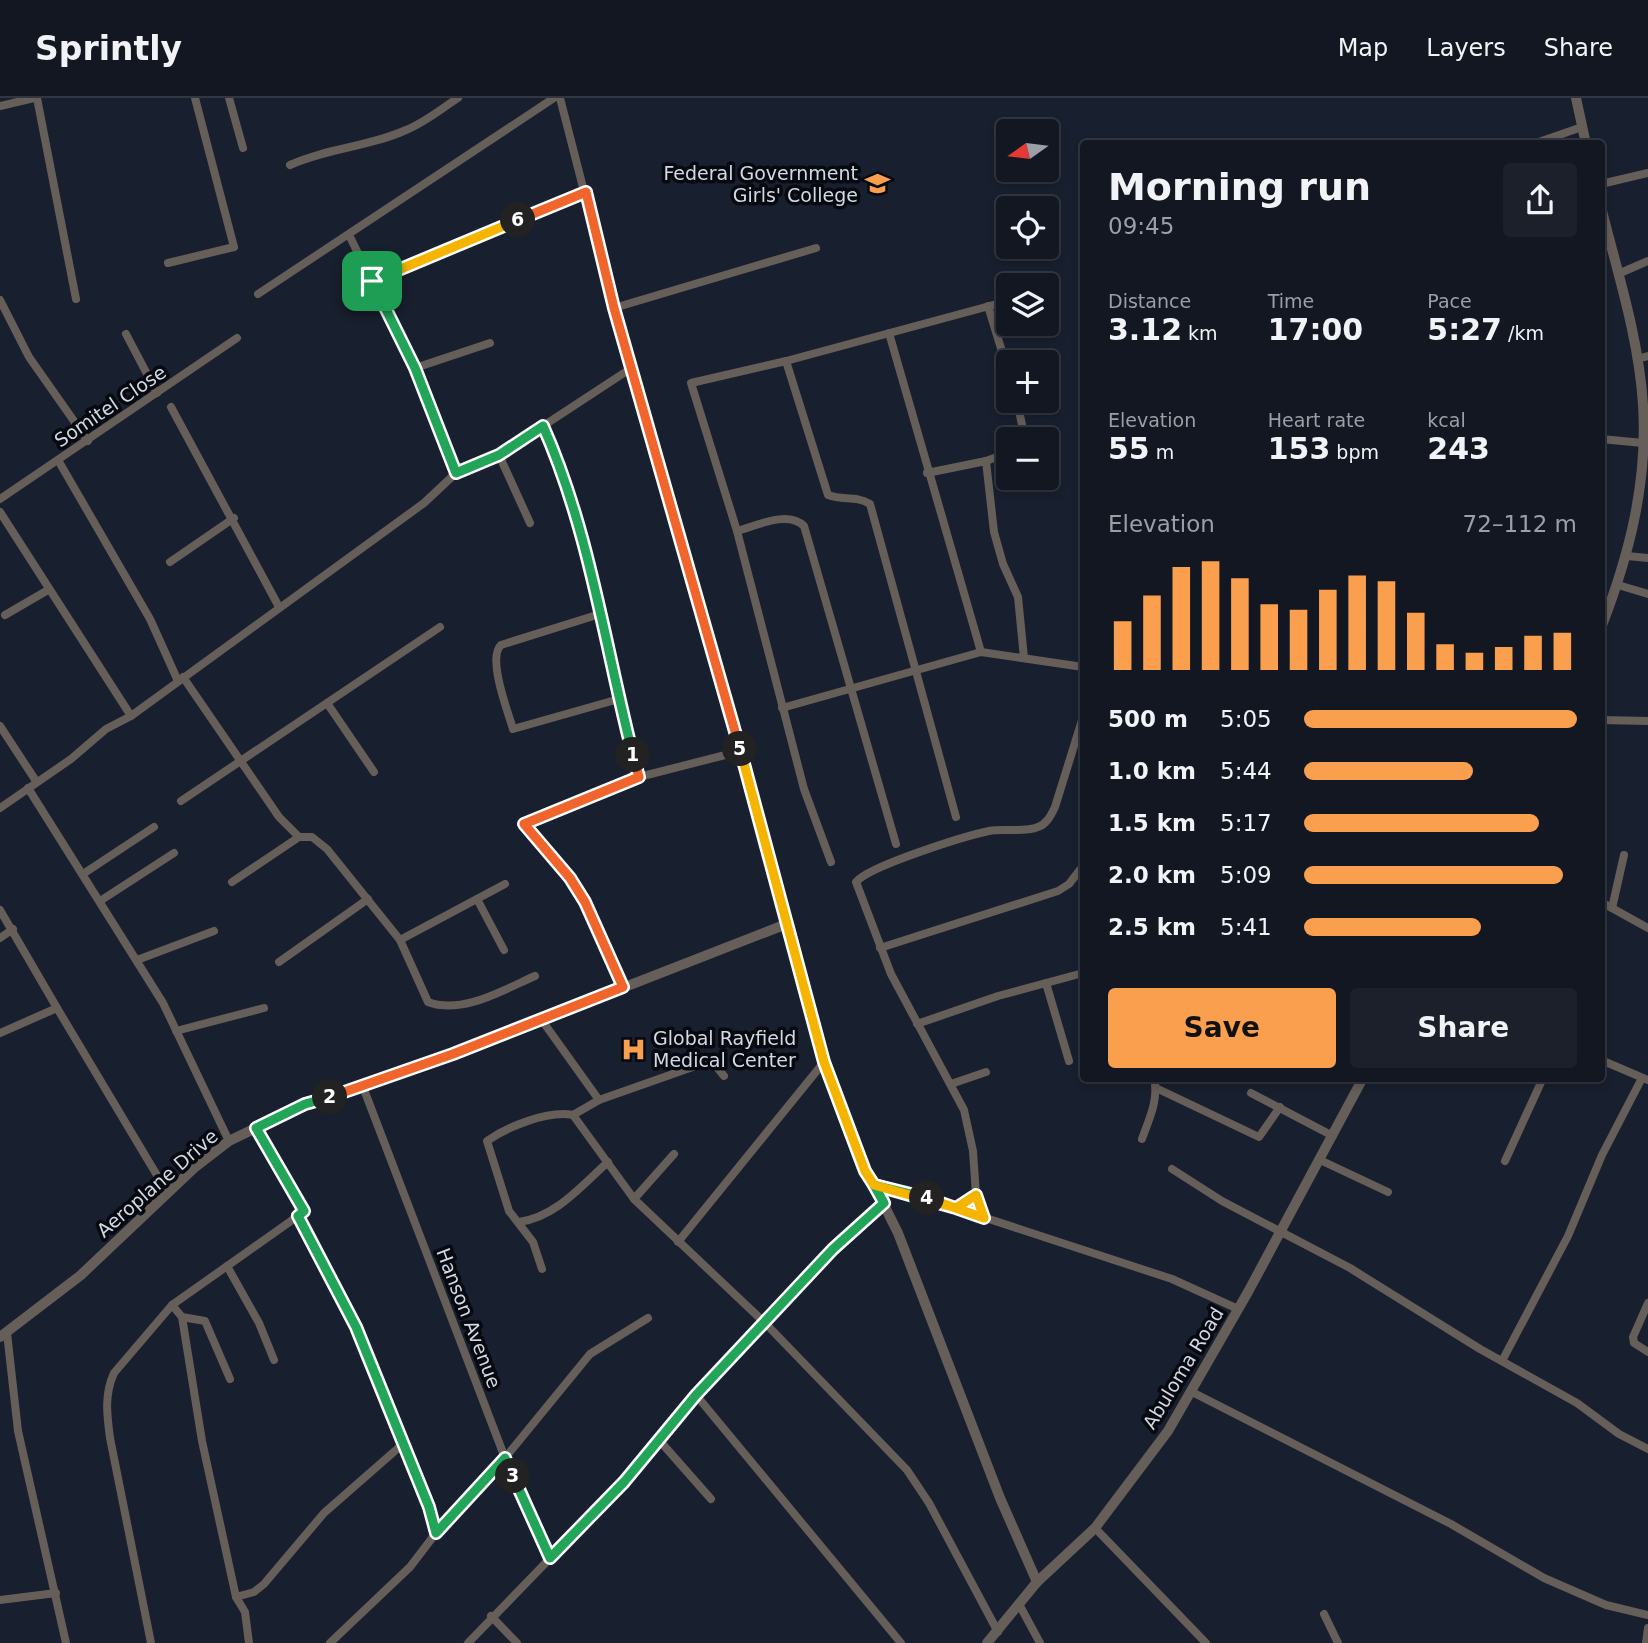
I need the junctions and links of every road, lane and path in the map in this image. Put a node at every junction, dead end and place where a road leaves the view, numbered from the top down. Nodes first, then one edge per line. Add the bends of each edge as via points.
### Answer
1 (36, 98) edge
2 (195, 98) edge
3 (229, 98) edge
4 (458, 98) edge
5 (554, 98) edge
6 (561, 98) edge
7 (1576, 98) edge
8 (0, 106) edge
9 (1582, 127) junction
10 (1545, 140) edge
11 (1585, 140) edge
12 (243, 148) dead end
13 (290, 165) dead end
14 (1648, 173) edge
15 (1605, 183) edge
16 (586, 192) junction
17 (1605, 223) edge
18 (349, 235) junction
19 (816, 248) dead end
20 (1648, 261) edge
21 (168, 263) dead end
22 (1618, 274) junction
23 (372, 281) junction
24 (258, 295) dead end
25 (76, 299) dead end
26 (0, 300) edge
27 (996, 304) edge
28 (988, 306) junction
29 (614, 308) junction
30 (889, 333) junction
31 (126, 334) dead end
32 (237, 338) dead end
33 (490, 343) dead end
34 (1002, 350) edge
35 (1643, 358) edge
36 (786, 362) junction
37 (415, 368) junction
38 (633, 368) junction
39 (158, 393) junction
40 (171, 407) dead end
41 (543, 426) junction
42 (1605, 439) edge
43 (88, 441) junction
44 (1643, 443) junction
45 (499, 455) junction
46 (996, 457) edge
47 (58, 460) junction
48 (986, 461) junction
49 (456, 473) junction
50 (927, 473) junction
51 (0, 499) edge
52 (0, 512) edge
53 (234, 518) junction
54 (530, 523) dead end
55 (737, 531) junction
56 (1627, 555) junction
57 (1648, 558) edge
58 (170, 562) dead end
59 (1618, 585) junction
60 (48, 590) junction
61 (1648, 594) edge
62 (279, 607) junction
63 (600, 614) junction
64 (5, 615) dead end
65 (1605, 618) edge
66 (440, 627) dead end
67 (981, 652) junction
68 (1024, 658) junction
69 (1080, 667) edge
70 (916, 669) junction
71 (181, 679) junction
72 (849, 689) junction
73 (618, 699) junction
74 (327, 703) junction
75 (782, 708) junction
76 (131, 716) junction
77 (1605, 720) edge
78 (1648, 721) edge
79 (0, 726) edge
80 (1080, 727) edge
81 (741, 751) junction
82 (241, 761) junction
83 (374, 772) dead end
84 (639, 777) junction
85 (36, 781) junction
86 (28, 788) junction
87 (181, 801) dead end
88 (0, 808) edge
89 (956, 817) dead end
90 (154, 827) dead end
91 (299, 837) junction
92 (896, 844) dead end
93 (174, 853) dead end
94 (1623, 855) dead end
95 (831, 862) dead end
96 (1080, 870) edge
97 (83, 874) junction
98 (232, 882) dead end
99 (505, 884) dead end
100 (368, 899) junction
101 (477, 899) junction
102 (100, 901) junction
103 (1605, 904) edge
104 (1612, 908) junction
105 (0, 910) edge
106 (789, 923) junction
107 (1648, 928) edge
108 (13, 929) junction
109 (214, 931) dead end
110 (0, 938) edge
111 (400, 940) junction
112 (880, 948) junction
113 (504, 950) dead end
114 (136, 960) junction
115 (279, 962) dead end
116 (1080, 974) edge
117 (535, 976) dead end
118 (1046, 983) junction
119 (623, 987) junction
120 (57, 1008) junction
121 (264, 1008) dead end
122 (541, 1019) junction
123 (917, 1024) junction
124 (176, 1031) junction
125 (0, 1033) edge
126 (1069, 1061) dead end
127 (824, 1062) junction
128 (1605, 1062) edge
129 (986, 1072) dead end
130 (724, 1076) dead end
131 (1645, 1079) edge
132 (1155, 1082) edge
133 (1361, 1082) edge
134 (1541, 1082) edge
135 (951, 1084) junction
136 (363, 1087) junction
137 (1156, 1088) junction
138 (1251, 1093) dead end
139 (599, 1100) junction
140 (1280, 1107) junction
141 (573, 1115) junction
142 (256, 1128) junction
143 (1333, 1136) junction
144 (1142, 1139) dead end
145 (229, 1141) junction
146 (674, 1154) dead end
147 (1320, 1160) junction
148 (1505, 1161) dead end
149 (608, 1162) junction
150 (1172, 1169) dead end
151 (874, 1185) junction
152 (167, 1192) junction
153 (1388, 1192) dead end
154 (976, 1195) junction
155 (634, 1199) junction
156 (884, 1203) junction
157 (956, 1208) junction
158 (298, 1216) junction
159 (984, 1218) junction
160 (519, 1222) junction
161 (1281, 1233) junction
162 (678, 1242) junction
163 (227, 1266) junction
164 (542, 1269) dead end
165 (1648, 1303) edge
166 (172, 1306) junction
167 (1238, 1309) junction
168 (182, 1317) junction
169 (648, 1318) dead end
170 (766, 1324) junction
171 (3, 1335) edge
172 (1648, 1352) edge
173 (274, 1360) dead end
174 (1502, 1362) junction
175 (230, 1379) dead end
176 (1192, 1392) junction
177 (696, 1395) junction
178 (659, 1440) junction
179 (404, 1443) junction
180 (1648, 1449) edge
181 (505, 1458) junction
182 (711, 1499) dead end
183 (1095, 1528) junction
184 (436, 1533) junction
185 (550, 1558) junction
186 (1037, 1582) junction
187 (56, 1592) junction
188 (236, 1597) junction
189 (0, 1600) edge
190 (1020, 1606) junction
191 (1324, 1614) dead end
192 (1648, 1615) edge
193 (491, 1616) junction
194 (1648, 1629) edge
195 (998, 1632) junction
196 (66, 1643) edge
197 (151, 1643) edge
198 (249, 1643) edge
199 (330, 1643) edge
200 (468, 1643) edge
201 (517, 1643) edge
202 (901, 1643) edge
203 (987, 1643) edge
204 (1040, 1643) edge
205 (1206, 1643) edge
206 (1338, 1643) edge
207 (1646, 1643) edge

1 - 8 street
1 - 25 street
2 - 21 street via 234,247
3 - 12 street
4 - 13 street via 408,130
5 - 18 street
6 - 16 street
7 - 9 street
9 - 10 street
9 - 11 street
14 - 15 street
16 - 23 street
16 - 29 street
17 - 22 street
18 - 23 street
18 - 24 street
19 - 29 street
20 - 22 street
22 - 35 street
23 - 37 street
26 - 43 street via 29,356
27 - 28 street
28 - 30 street
28 - 34 street
29 - 38 street
30 - 36 street
30 - 50 street
31 - 39 street
32 - 39 street, Somitel Close
33 - 37 street
35 - 44 street
36 - 55 street via 691,383
36 - 70 street via 828,495 859,497 870,504
37 - 49 street
38 - 41 street
38 - 81 street
39 - 43 street, Somitel Close
40 - 53 street
41 - 45 street
41 - 63 street via 566,486
42 - 44 street
43 - 47 street, Somitel Close
44 - 56 street via 1640,490
45 - 49 street
45 - 54 street
46 - 48 street
47 - 51 street, Somitel Close
47 - 71 street
48 - 50 street
48 - 68 street via 994,532 1018,597
49 - 62 street via 424,503
50 - 67 street
52 - 60 street
53 - 58 street
53 - 62 street
55 - 72 street via 783,518 804,526
55 - 75 street
56 - 57 street
56 - 59 street
59 - 61 street
59 - 65 street
60 - 64 street
60 - 76 street
62 - 71 street
63 - 73 street
63 - 73 street via 500,645 495,655 500,685 513,729
66 - 74 street
67 - 68 street
67 - 70 street
68 - 69 street
70 - 72 street
70 - 89 street
71 - 76 street
71 - 82 street
72 - 75 street
72 - 92 street
73 - 84 street
74 - 82 street
74 - 83 street
75 - 95 street via 804,789
76 - 85 street
77 - 78 street
79 - 85 street
80 - 112 street via 1048,821 1038,827 989,831 860,877 856,887
81 - 84 street
81 - 106 street
82 - 87 street
82 - 91 street via 279,817
84 - 119 street via 524,824 585,902
85 - 86 street
86 - 88 street
86 - 97 street
90 - 97 street
91 - 98 street
91 - 100 street via 312,837 327,849
93 - 102 street
94 - 104 street
96 - 112 street via 1058,891
97 - 102 street
99 - 101 street
100 - 111 street
100 - 115 street
101 - 111 street
101 - 113 street
102 - 114 street
103 - 104 street
104 - 107 street
105 - 108 street
106 - 119 street, Aeroplane Drive
106 - 127 street
108 - 110 street
108 - 120 street
109 - 114 street
111 - 117 street via 428,1002 438,1006 448,1008 482,998
112 - 123 street
114 - 124 street
116 - 118 street
118 - 123 street
118 - 126 street
119 - 122 street, Aeroplane Drive
120 - 125 street
120 - 152 street
121 - 124 street
122 - 136 street, Aeroplane Drive
122 - 139 street
123 - 135 street
124 - 145 street
127 - 151 street
127 - 162 street
128 - 131 street
129 - 135 street
130 - 139 street via 712,1061
131 - 174 street via 1602,1155 1568,1236
132 - 137 street
133 - 143 street, Abuloma Road
134 - 148 street
135 - 154 street via 969,1129
136 - 142 street, Aeroplane Drive via 305,1104
136 - 181 street, Hanson Avenue
137 - 140 street via 1259,1138
137 - 144 street
138 - 140 street
139 - 141 street
140 - 143 street
141 - 149 street
141 - 160 street via 545,1118 487,1141 509,1211
142 - 145 street, Aeroplane Drive
142 - 158 street via 304,1211
143 - 147 street, Abuloma Road
145 - 152 street, Aeroplane Drive
146 - 155 street
147 - 153 street
147 - 161 street, Abuloma Road
149 - 155 street
149 - 160 street via 558,1208 535,1220
150 - 161 street
151 - 156 street
151 - 157 street
152 - 171 street, Aeroplane Drive via 81,1275
154 - 157 street
154 - 159 street
155 - 162 street
156 - 170 street via 833,1249
156 - 186 street
157 - 159 street
158 - 163 street
158 - 179 street via 356,1327
159 - 167 street via 1172,1279
160 - 164 street via 533,1241
161 - 167 street, Abuloma Road
161 - 174 street via 1350,1268
162 - 170 street
163 - 166 street
163 - 173 street
165 - 172 street via 1633,1337 1634,1343
166 - 168 street
166 - 197 street via 114,1373 106,1409
167 - 176 street, Abuloma Road
168 - 175 street via 205,1321
168 - 188 street via 202,1441
169 - 181 street via 590,1354
170 - 177 street
170 - 195 street via 907,1470
171 - 187 street via 18,1431
174 - 180 street
176 - 183 street, Abuloma Road
176 - 192 street via 1451,1524 1544,1578 1606,1605
177 - 178 street
177 - 202 street
178 - 182 street
178 - 185 street
179 - 184 street
179 - 188 street via 324,1513 264,1584
181 - 184 street
181 - 185 street, Hanson Avenue
183 - 186 street, Abuloma Road
183 - 205 street
184 - 199 street via 410,1567
185 - 193 street
186 - 190 street, Abuloma Road
187 - 189 street
187 - 196 street
188 - 198 street via 245,1612
190 - 195 street, Abuloma Road
190 - 204 street
191 - 206 street
193 - 200 street
193 - 201 street
194 - 207 street
195 - 203 street, Abuloma Road

